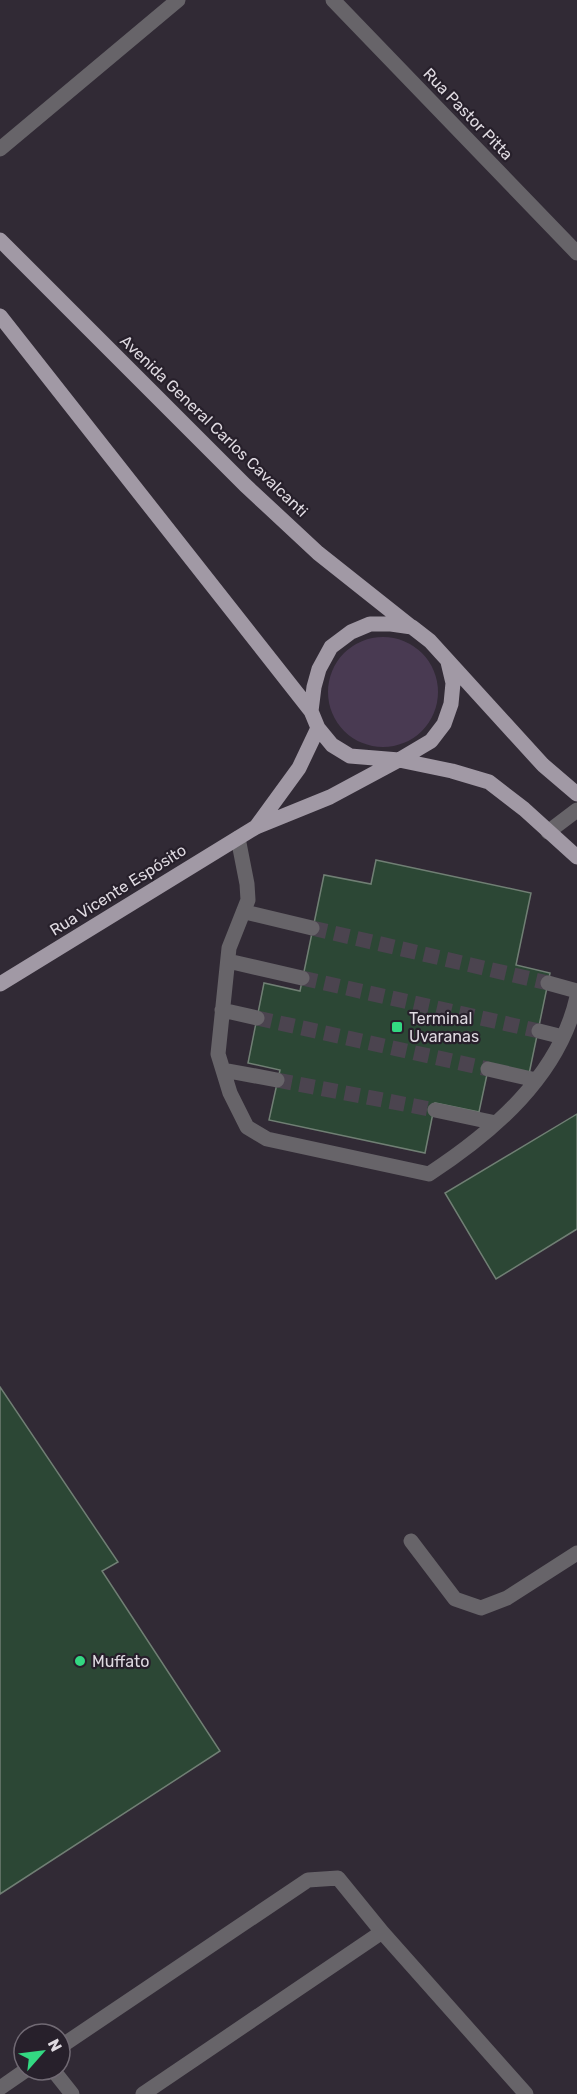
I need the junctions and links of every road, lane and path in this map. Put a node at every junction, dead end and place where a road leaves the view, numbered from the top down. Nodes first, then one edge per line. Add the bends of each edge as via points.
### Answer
1 (178, 0) edge
2 (333, 0) edge
3 (0, 149) edge
4 (0, 240) edge
5 (577, 253) edge
6 (0, 316) edge
7 (412, 627) junction
8 (448, 662) junction
9 (311, 711) junction
10 (318, 728) junction
11 (399, 760) junction
12 (577, 794) edge
13 (577, 810) edge
14 (256, 827) junction
15 (548, 832) junction
16 (238, 838) junction
17 (577, 857) edge
18 (245, 912) junction
19 (312, 928) tunnel mouth
20 (228, 961) junction
21 (302, 978) tunnel mouth
22 (548, 983) tunnel mouth
23 (0, 984) edge
24 (577, 991) edge
25 (577, 997) edge
26 (222, 1010) junction
27 (257, 1018) tunnel mouth
28 (539, 1031) tunnel mouth
29 (563, 1037) junction
30 (488, 1069) tunnel mouth
31 (223, 1070) junction
32 (277, 1080) tunnel mouth
33 (536, 1080) junction
34 (435, 1110) tunnel mouth
35 (496, 1123) junction
36 (411, 1541) dead end
37 (577, 1553) edge
38 (382, 1932) junction
39 (72, 2039) edge
40 (143, 2094) edge
41 (526, 2094) edge

1 - 3 street
2 - 5 street, Rua Pastor Pitta
4 - 7 main road, Avenida General Carlos Cavalcanti via 245,485 318,553
6 - 9 main road
7 - 8 main road, Avenida General Carlos Cavalcanti
7 - 9 main road via 370,624 331,647 319,669
8 - 11 main road via 453,683 444,724 431,741
8 - 12 main road, Avenida General Carlos Cavalcanti via 543,765
9 - 10 main road
10 - 11 main road via 332,745 350,756
10 - 14 main road, Rua Vicente Espósito via 299,768
11 - 14 main road, Rua Vicente Espósito via 330,797
11 - 15 main road via 489,782 525,808
13 - 15 street
14 - 16 main road, Rua Vicente Espósito
15 - 17 main road
16 - 18 street via 247,884
16 - 23 main road, Rua Vicente Espósito
18 - 19 street
18 - 20 street via 229,948
20 - 21 street
20 - 26 street
22 - 24 street
25 - 29 street
26 - 27 street
26 - 31 street via 218,1054
28 - 29 street
29 - 33 street
30 - 33 street
31 - 32 street
31 - 35 street via 247,1127 267,1139 429,1174 463,1152
33 - 35 street
34 - 35 street
36 - 37 street via 455,1599 481,1608 507,1598
38 - 39 street via 338,1878 308,1880
38 - 40 street
38 - 41 street

